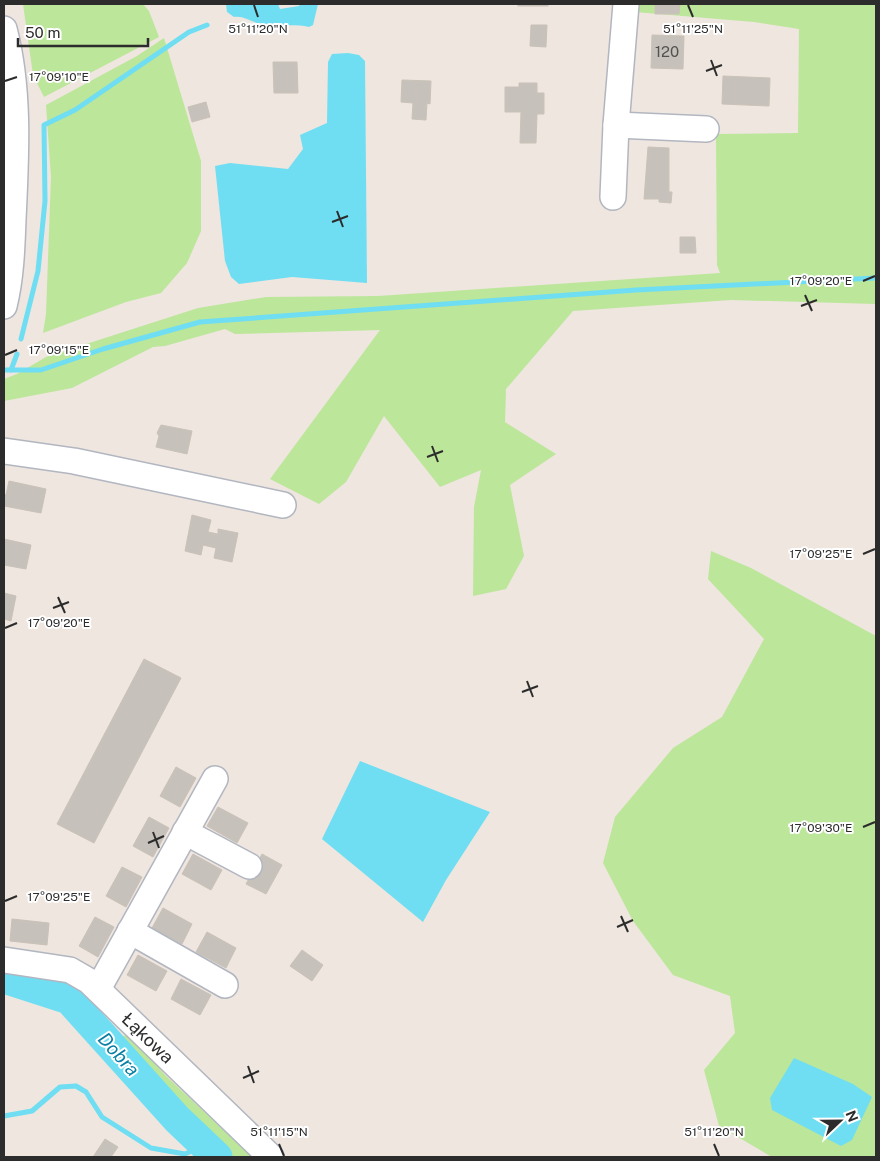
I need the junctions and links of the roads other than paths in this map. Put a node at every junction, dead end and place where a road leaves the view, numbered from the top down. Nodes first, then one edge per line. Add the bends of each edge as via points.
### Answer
1 (626, 4) edge
2 (4, 29) edge
3 (616, 125) junction
4 (706, 128) dead end
5 (614, 197) dead end
6 (4, 306) edge
7 (4, 451) edge
8 (283, 505) dead end
9 (215, 779) dead end
10 (185, 832) junction
11 (249, 866) dead end
12 (130, 931) junction
13 (4, 960) edge
14 (226, 985) dead end
15 (98, 989) junction
16 (271, 1157) edge

1 - 3 street
2 - 6 street via 13,88 16,162 12,244
3 - 4 street
3 - 5 street
7 - 8 street via 74,461
9 - 10 street
10 - 11 street
10 - 12 street
12 - 14 street
12 - 15 street
13 - 15 street, Łąkowa via 70,970
15 - 16 street, Łąkowa

